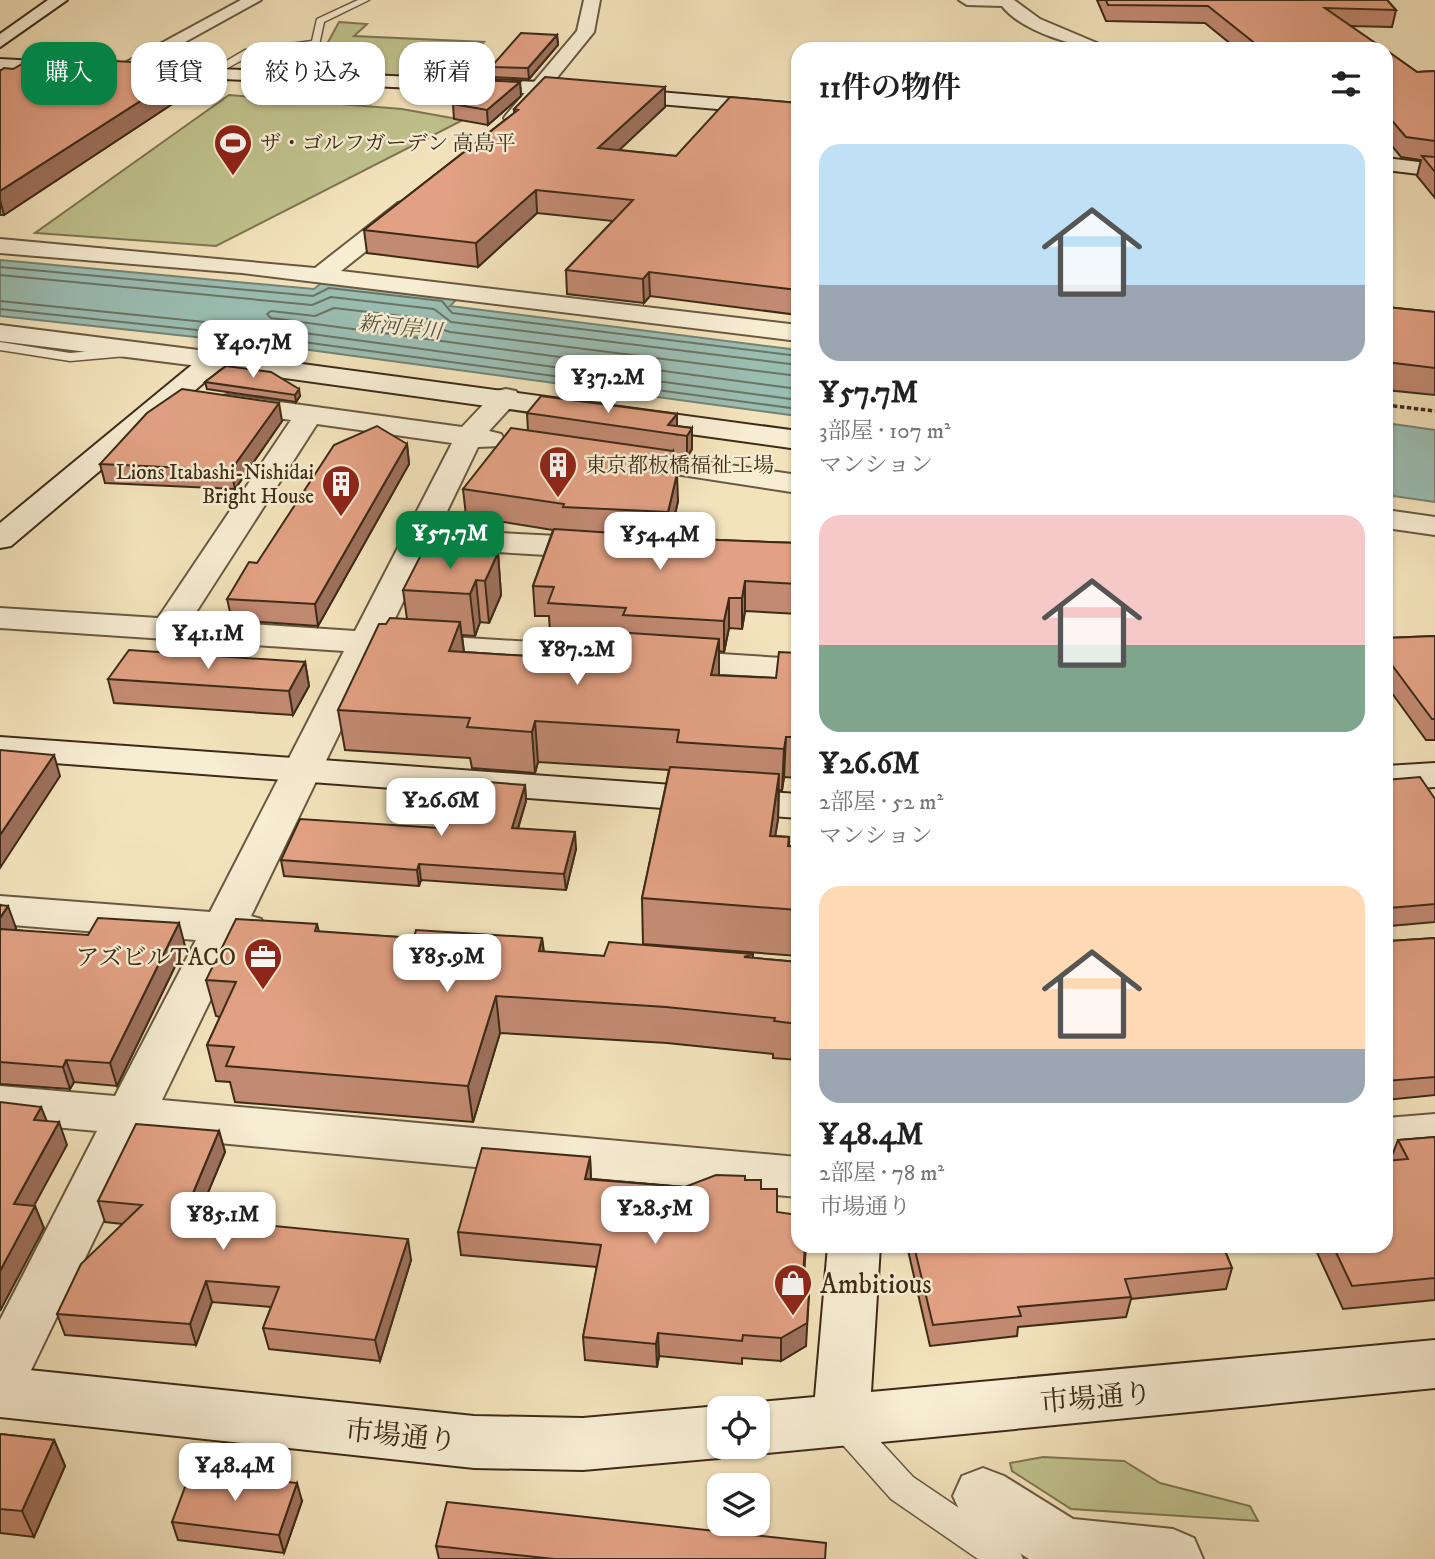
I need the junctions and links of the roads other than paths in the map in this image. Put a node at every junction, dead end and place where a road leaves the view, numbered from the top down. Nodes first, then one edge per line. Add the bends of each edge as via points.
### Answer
1 (59, 0) edge
2 (253, 0) edge
3 (365, 0) edge
4 (592, 0) edge
5 (967, 0) edge
6 (1006, 1) edge
7 (0, 42) edge
8 (1085, 42) edge
9 (0, 64) edge
10 (117, 64) edge
11 (227, 64) edge
12 (21, 65) edge
13 (227, 74) edge
14 (542, 88) junction
15 (791, 109) edge
16 (498, 131) edge
17 (1393, 165) edge
18 (1435, 170) edge
19 (419, 197) edge
20 (0, 246) edge
21 (320, 275) junction
22 (791, 332) edge
23 (0, 333) edge
24 (0, 346) edge
25 (143, 351) junction
26 (214, 360) junction
27 (173, 394) junction
28 (506, 397) junction
29 (309, 414) junction
30 (470, 437) junction
31 (791, 439) edge
32 (511, 443) edge
33 (593, 454) edge
34 (791, 483) edge
35 (1393, 520) edge
36 (1435, 526) edge
37 (419, 538) junction
38 (0, 539) edge
39 (622, 550) edge
40 (0, 618) edge
41 (168, 629) junction
42 (367, 641) junction
43 (791, 670) edge
44 (0, 748) edge
45 (302, 770) junction
46 (1393, 778) edge
47 (1433, 778) edge
48 (791, 805) edge
49 (0, 910) edge
50 (223, 927) junction
51 (278, 932) edge
52 (0, 1104) edge
53 (130, 1115) junction
54 (1435, 1133) edge
55 (1393, 1136) edge
56 (791, 1176) edge
57 (853, 1253) edge
58 (1435, 1364) edge
59 (0, 1376) edge
60 (0, 1392) edge
61 (841, 1421) junction
62 (770, 1427) edge
63 (707, 1433) edge
64 (983, 1496) dead end
65 (1006, 1559) edge
66 (1173, 1559) edge

1 - 7 street
2 - 10 street
3 - 11 lane via 320,20 316,43 248,52
4 - 14 street via 585,33
5 - 6 street
6 - 8 street via 1022,16
9 - 12 street
13 - 14 street
14 - 15 street
14 - 16 street
17 - 18 street
19 - 21 street
20 - 21 street
21 - 22 street
23 - 25 street
24 - 25 lane via 90,358
25 - 26 street
26 - 27 street
26 - 28 street
27 - 29 street
27 - 38 street
28 - 30 street
28 - 31 street
29 - 30 street
29 - 41 street
30 - 32 street
30 - 37 street
33 - 34 street
35 - 36 street
37 - 39 street
37 - 42 street
40 - 41 street
41 - 42 street
42 - 43 street
42 - 45 street
44 - 45 street
45 - 48 street
45 - 50 street
46 - 47 street
49 - 50 street
50 - 51 street
50 - 53 street
52 - 53 street
53 - 56 street
53 - 59 street
54 - 55 street
57 - 61 street
58 - 61 street, 市場通り
60 - 63 street, 市場通り via 474,1443 583,1444
61 - 62 street, 市場通り
61 - 65 lane via 902,1488
64 - 66 street via 1064,1547

